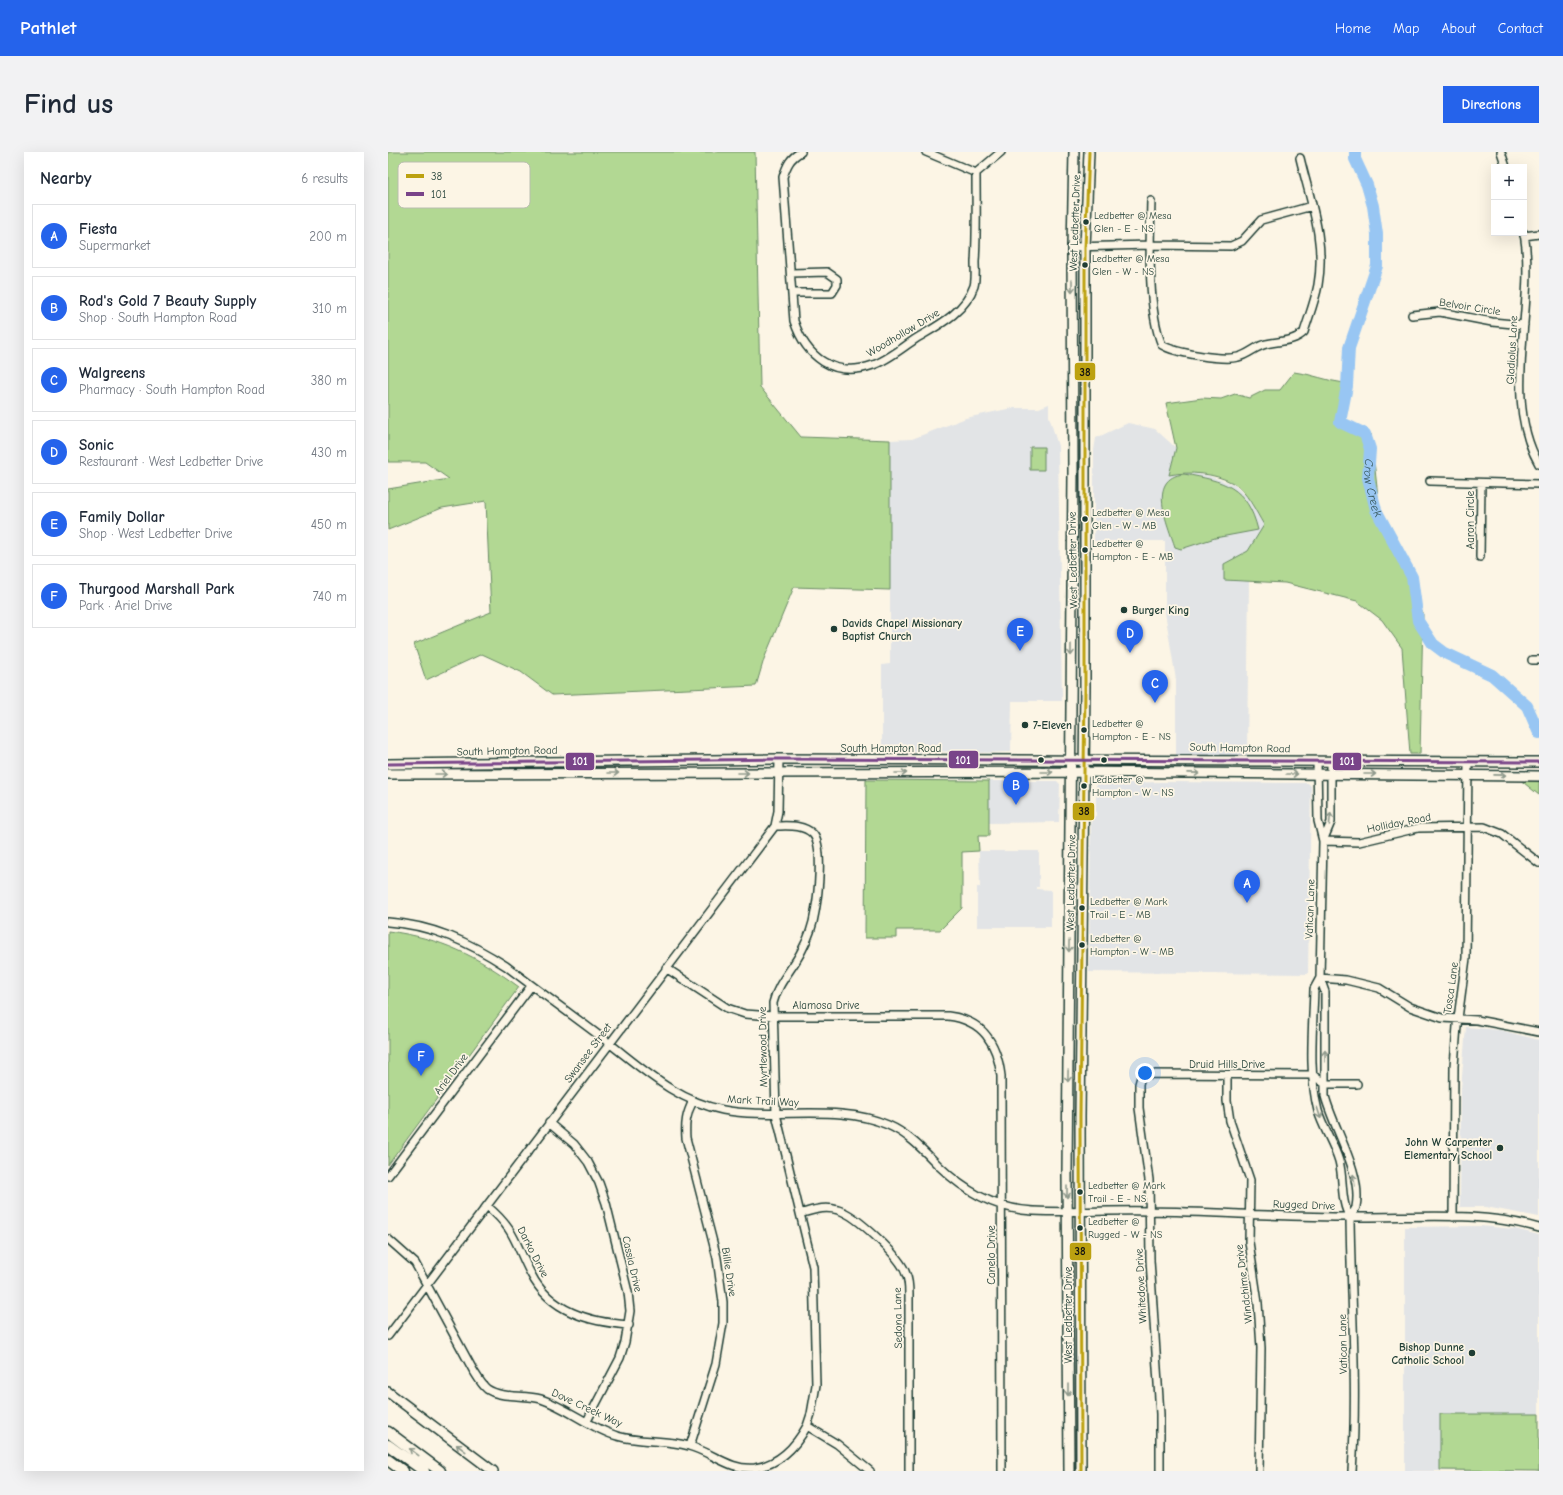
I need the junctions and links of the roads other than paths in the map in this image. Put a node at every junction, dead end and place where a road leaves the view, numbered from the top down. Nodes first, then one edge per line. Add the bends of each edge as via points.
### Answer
1 (801, 152) edge
2 (926, 152) edge
3 (1001, 152) edge
4 (1074, 152) edge
5 (1089, 152) edge
6 (1501, 152) edge
7 (1300, 158) dead end
8 (1505, 164) edge
9 (976, 173) junction
10 (1150, 201) dead end
11 (1312, 206) junction
12 (1527, 234) edge
13 (1539, 234) edge
14 (1524, 236) edge
15 (1150, 245) junction
16 (1072, 247) junction
17 (1085, 248) junction
18 (791, 273) junction
19 (792, 293) junction
20 (1412, 314) dead end
21 (1524, 325) junction
22 (1073, 422) junction
23 (1084, 456) junction
24 (1539, 464) edge
25 (1430, 481) dead end
26 (1481, 483) junction
27 (1539, 484) edge
28 (1073, 486) junction
29 (1084, 530) junction
30 (1480, 557) dead end
31 (1086, 624) junction
32 (1071, 625) junction
33 (779, 759) junction
34 (1072, 759) junction
35 (685, 760) junction
36 (878, 760) junction
37 (1085, 760) junction
38 (1266, 760) junction
39 (1317, 761) junction
40 (1331, 761) junction
41 (1468, 762) junction
42 (1539, 762) edge
43 (388, 764) edge
44 (414, 764) junction
45 (1071, 772) junction
46 (1085, 772) junction
47 (685, 773) junction
48 (779, 773) junction
49 (876, 773) junction
50 (388, 774) edge
51 (414, 774) junction
52 (1266, 774) junction
53 (1317, 774) junction
54 (1331, 774) junction
55 (1468, 775) junction
56 (1539, 776) edge
57 (775, 826) junction
58 (1468, 826) junction
59 (1323, 841) junction
60 (1539, 863) edge
61 (1070, 879) junction
62 (1084, 881) junction
63 (388, 922) edge
64 (666, 968) junction
65 (1320, 978) junction
66 (532, 986) junction
67 (773, 1016) junction
68 (1458, 1019) junction
69 (1539, 1032) edge
70 (991, 1040) joint
71 (609, 1044) junction
72 (1227, 1075) junction
73 (1313, 1075) junction
74 (1141, 1077) joint
75 (1325, 1084) junction
76 (1357, 1084) dead end
77 (693, 1101) junction
78 (776, 1114) junction
79 (549, 1123) junction
80 (388, 1176) edge
81 (488, 1206) junction
82 (1002, 1206) junction
83 (1067, 1211) junction
84 (1081, 1211) junction
85 (1149, 1211) junction
86 (802, 1213) junction
87 (1250, 1214) junction
88 (1350, 1217) junction
89 (1453, 1217) junction
90 (1539, 1228) edge
91 (388, 1239) edge
92 (427, 1284) junction
93 (629, 1325) junction
94 (388, 1336) edge
95 (388, 1392) edge
96 (1069, 1408) junction
97 (1080, 1408) junction
98 (587, 1421) junction
99 (807, 1426) junction
100 (388, 1432) edge
101 (388, 1445) edge
102 (690, 1446) junction
103 (388, 1460) edge
104 (404, 1471) edge
105 (424, 1471) edge
106 (440, 1471) edge
107 (493, 1471) edge
108 (870, 1471) edge
109 (909, 1471) edge
110 (1002, 1471) edge
111 (1069, 1471) edge
112 (1081, 1471) edge
113 (1160, 1471) edge
114 (1259, 1471) edge
115 (1352, 1471) edge

1 - 18 street, Woodhollow Drive via 792,157 784,177
2 - 9 street
3 - 9 street
4 - 16 main road, West Ledbetter Drive
5 - 17 main road, West Ledbetter Drive
6 - 8 street
7 - 11 street
9 - 19 street, Woodhollow Drive via 974,285 953,316 874,365 853,369 840,368 816,357 803,342 794,321
10 - 15 street
11 - 15 street via 1261,220 1242,241 1231,246
11 - 15 street via 1318,224 1320,263 1314,305 1304,332 1293,339 1263,344 1239,357 1201,356 1162,345 1154,302
12 - 13 street
14 - 21 street, Gladiolus Lane
15 - 17 street
16 - 17 street
16 -> 22 main road, West Ledbetter Drive
17 - 23 main road, West Ledbetter Drive
18 - 19 street, Woodhollow Drive
18 - 19 street via 827,272 837,280 832,293 826,295
20 - 21 street, Belvoir Circle via 1440,312
21 - 24 street, Gladiolus Lane via 1521,380 1523,422 1526,438
22 - 23 main road via 1078,454
22 - 28 main road, West Ledbetter Drive
23 - 29 main road, West Ledbetter Drive
25 - 26 street
26 - 27 street
26 - 30 street, Aaron Circle
28 - 29 main road via 1078,489 1082,500
28 - 32 main road, West Ledbetter Drive
29 - 31 main road, West Ledbetter Drive
31 - 32 main road
31 - 37 main road, West Ledbetter Drive
32 -> 34 main road, West Ledbetter Drive
33 - 35 main road, South Hampton Road
33 - 36 main road, South Hampton Road
33 - 48 street, Swansee Street
34 - 36 main road, South Hampton Road
34 - 37 main road, South Hampton Road
34 - 45 main road, West Ledbetter Drive
35 - 44 main road, South Hampton Road
35 - 47 main road
36 - 49 main road
37 - 38 main road, South Hampton Road
37 - 46 main road, West Ledbetter Drive
38 - 39 main road, South Hampton Road
38 - 52 main road
39 - 40 main road, South Hampton Road
39 - 53 street, Vatican Lane
40 - 41 main road, South Hampton Road
40 - 54 street, Vatican Lane
41 - 42 main road, South Hampton Road
41 - 55 street, Tosca Lane
43 - 44 main road, South Hampton Road
44 - 51 main road
45 - 46 main road, South Hampton Road
49 -> 45 main road, South Hampton Road
45 - 61 main road, West Ledbetter Drive
46 -> 52 main road, South Hampton Road
46 - 62 main road, West Ledbetter Drive
47 -> 48 main road, South Hampton Road
51 -> 47 main road, South Hampton Road
48 - 49 main road, South Hampton Road
48 - 57 street, Swansee Street
50 - 51 main road, South Hampton Road
52 -> 53 main road, South Hampton Road
53 - 54 main road, South Hampton Road
53 - 59 street, Vatican Lane via 1318,821
54 -> 55 main road, South Hampton Road
59 -> 54 street, Vatican Lane via 1331,822
55 -> 56 main road, South Hampton Road
55 - 58 street, Tosca Lane
57 - 64 street, Swansee Street
57 - 67 street, Myrtlewood Drive via 796,826 807,830 814,835 818,843 818,855 812,925 802,950 775,994
58 - 59 street, Holliday Road via 1418,828 1359,842
58 - 60 street, Holliday Road via 1494,830
58 - 68 street, Tosca Lane via 1466,958
59 - 65 street, Vatican Lane
61 - 62 main road
61 -> 83 main road, West Ledbetter Drive
62 - 84 main road, West Ledbetter Drive
63 - 66 street, Mark Trail Way via 432,930 468,943 506,966
64 - 67 street, Alamosa Drive via 728,1008 745,1014
64 - 71 street, Swansee Street
65 - 68 street via 1364,983 1379,988 1421,1012
65 - 73 street, Vatican Lane via 1314,989
75 -> 65 street, Vatican Lane via 1325,992
66 - 71 street, Mark Trail Way
66 - 80 street, Ariel Drive
67 - 70 street, Alamosa Drive via 948,1016 969,1022 982,1030
67 - 78 street, Myrtlewood Drive
68 - 69 street
68 - 89 street, Tosca Lane via 1453,1093
70 - 82 street, Canelo Drive via 996,1050 1001,1076
71 - 77 street, Mark Trail Way via 660,1082
71 - 79 street, Swansee Street
72 - 73 street, Druid Hills Drive
72 - 74 street, Druid Hills Drive via 1149,1074
72 - 87 street, Windchime Drive via 1230,1121 1250,1180
73 - 75 street
73 -> 88 street, Vatican Lane via 1318,1112 1339,1160 1344,1209
74 - 85 street, Whitedove Drive via 1139,1108 1149,1180
75 - 76 street
88 -> 75 street, Vatican Lane via 1356,1208 1355,1181 1329,1111
77 - 78 street, Mark Trail Way via 738,1112
77 - 102 street, Billie Drive via 685,1124 686,1138 717,1258 723,1323 716,1364
78 - 82 street, Mark Trail Way via 851,1115 889,1125 916,1144 964,1188 982,1199
78 - 86 street, Myrtlewood Drive
79 - 81 street, Swansee Street
79 - 93 street, Cassia Drive via 574,1144 588,1162 599,1183 628,1292
81 - 92 street, Swansee Street
81 - 93 street, Darko Drive via 502,1218 512,1232 531,1275 549,1298 578,1316 598,1322
82 - 83 street, Mark Trail Way via 1034,1211
82 - 110 street, Canelo Drive
83 - 84 street, Rugged Drive
83 -> 96 main road, West Ledbetter Drive
84 - 85 street, Rugged Drive
84 - 97 main road, West Ledbetter Drive
85 - 87 street, Rugged Drive
85 - 113 street, Whitedove Drive via 1150,1267 1160,1414
86 - 99 street, Myrtlewood Drive via 813,1267 815,1295 816,1385
86 - 109 street, Sedona Lane via 829,1208 849,1214 897,1258 906,1274 909,1295
87 - 88 street, Rugged Drive
87 - 114 street, Windchime Drive via 1249,1242 1258,1303 1261,1348
88 - 89 street, Rugged Drive
88 - 115 street, Vatican Lane via 1355,1415
89 - 90 street, Rugged Drive via 1492,1219
91 - 92 street, Dove Creek Way via 415,1263
92 - 94 street, Swansee Street
92 - 98 street, Dove Creek Way via 473,1370 487,1389 541,1399
93 - 98 street, Cassia Drive via 620,1358
107 -> 95 main road
96 - 97 main road
96 - 111 main road, West Ledbetter Drive
97 - 112 main road, West Ledbetter Drive
98 - 102 street, Dove Creek Way via 626,1438
99 - 102 street, Dove Creek Way via 787,1453 755,1468 736,1466
99 - 108 street via 837,1444
106 -> 100 highway
101 - 105 highway
103 - 104 highway

